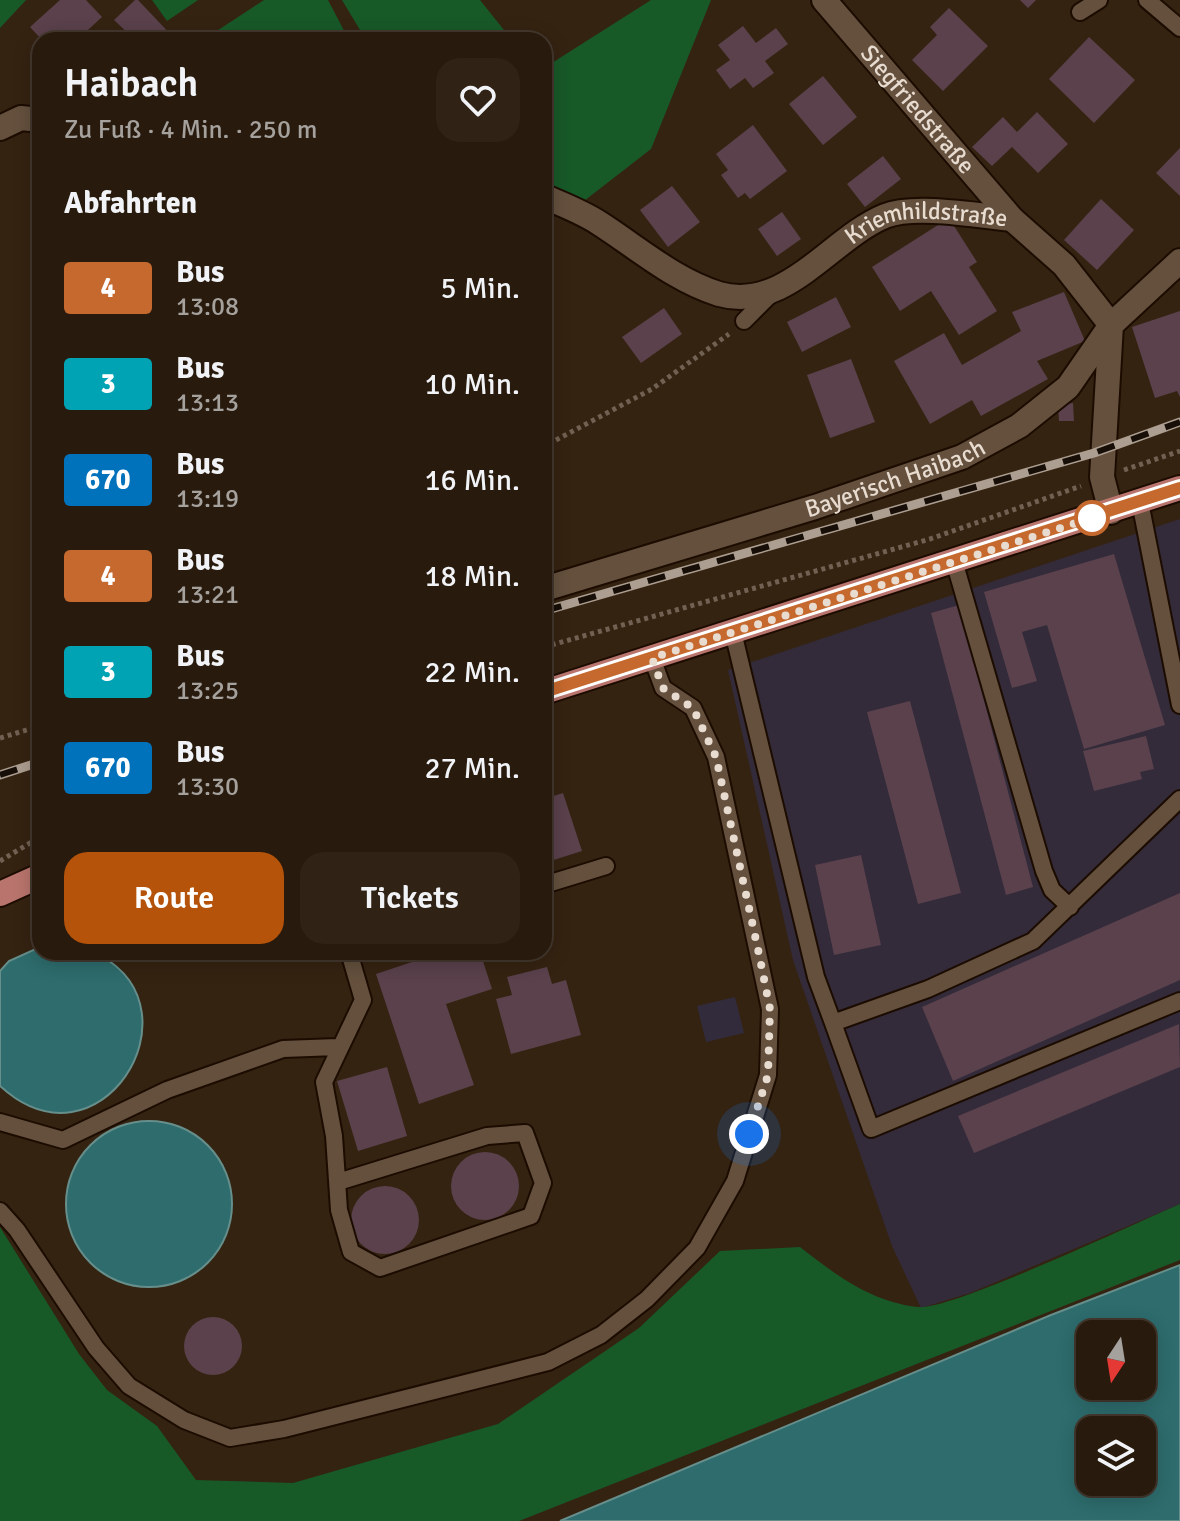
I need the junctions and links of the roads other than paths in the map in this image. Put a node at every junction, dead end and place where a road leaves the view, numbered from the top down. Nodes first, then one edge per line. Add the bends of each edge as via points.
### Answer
1 (824, 0) edge
2 (1099, 0) edge
3 (1147, 0) edge
4 (1080, 12) dead end
5 (1180, 28) edge
6 (32, 119) edge
7 (0, 128) edge
8 (552, 200) edge
9 (1012, 219) junction
10 (1180, 261) edge
11 (778, 287) junction
12 (744, 321) road end
13 (1111, 325) junction
14 (1180, 488) edge
15 (1140, 502) junction
16 (1111, 512) junction
17 (954, 561) junction
18 (552, 587) edge
19 (733, 632) junction
20 (652, 658) junction
21 (552, 689) edge
22 (1180, 705) edge
23 (1180, 799) edge
24 (606, 866) dead end
25 (32, 880) edge
26 (552, 883) edge
27 (0, 894) edge
28 (1070, 907) junction
29 (351, 960) edge
30 (1180, 1001) edge
31 (833, 1023) junction
32 (337, 1047) junction
33 (0, 1122) edge
34 (338, 1182) junction
35 (0, 1211) edge

1 - 9 street, Siegfriedstraße
2 - 4 lane
3 - 5 lane
6 - 7 street via 21,118
8 - 11 street, Kriemhildstraße via 597,221 684,279 722,295 753,295
9 - 11 street, Kriemhildstraße via 937,211 887,215
9 - 13 street, Kriemhildstraße via 1064,265
10 - 13 street, Bayerisch Haibach
11 - 12 lane
13 - 16 street via 1102,477
13 - 18 street, Bayerisch Haibach via 1068,387 1019,426 962,457
14 - 15 main road
15 - 16 main road
15 - 22 lane
16 - 17 main road
17 - 19 main road
17 - 28 lane via 1044,871 1052,890
19 - 20 main road
19 - 31 lane via 816,977
20 - 21 main road
20 - 35 lane via 663,688 693,708 716,757 770,1009 768,1075 735,1181 697,1248 647,1299 601,1335 548,1362 230,1438 184,1420 129,1386 96,1348
23 - 28 lane
24 - 26 lane
25 - 27 main road
28 - 31 lane via 1033,941 928,989
29 - 32 lane via 363,1000
30 - 31 lane via 871,1129
32 - 33 lane via 283,1049 167,1090 63,1140
32 - 34 lane via 324,1082
34 - 34 lane via 339,1210 351,1252 380,1268 531,1216 543,1183 525,1133 487,1136

